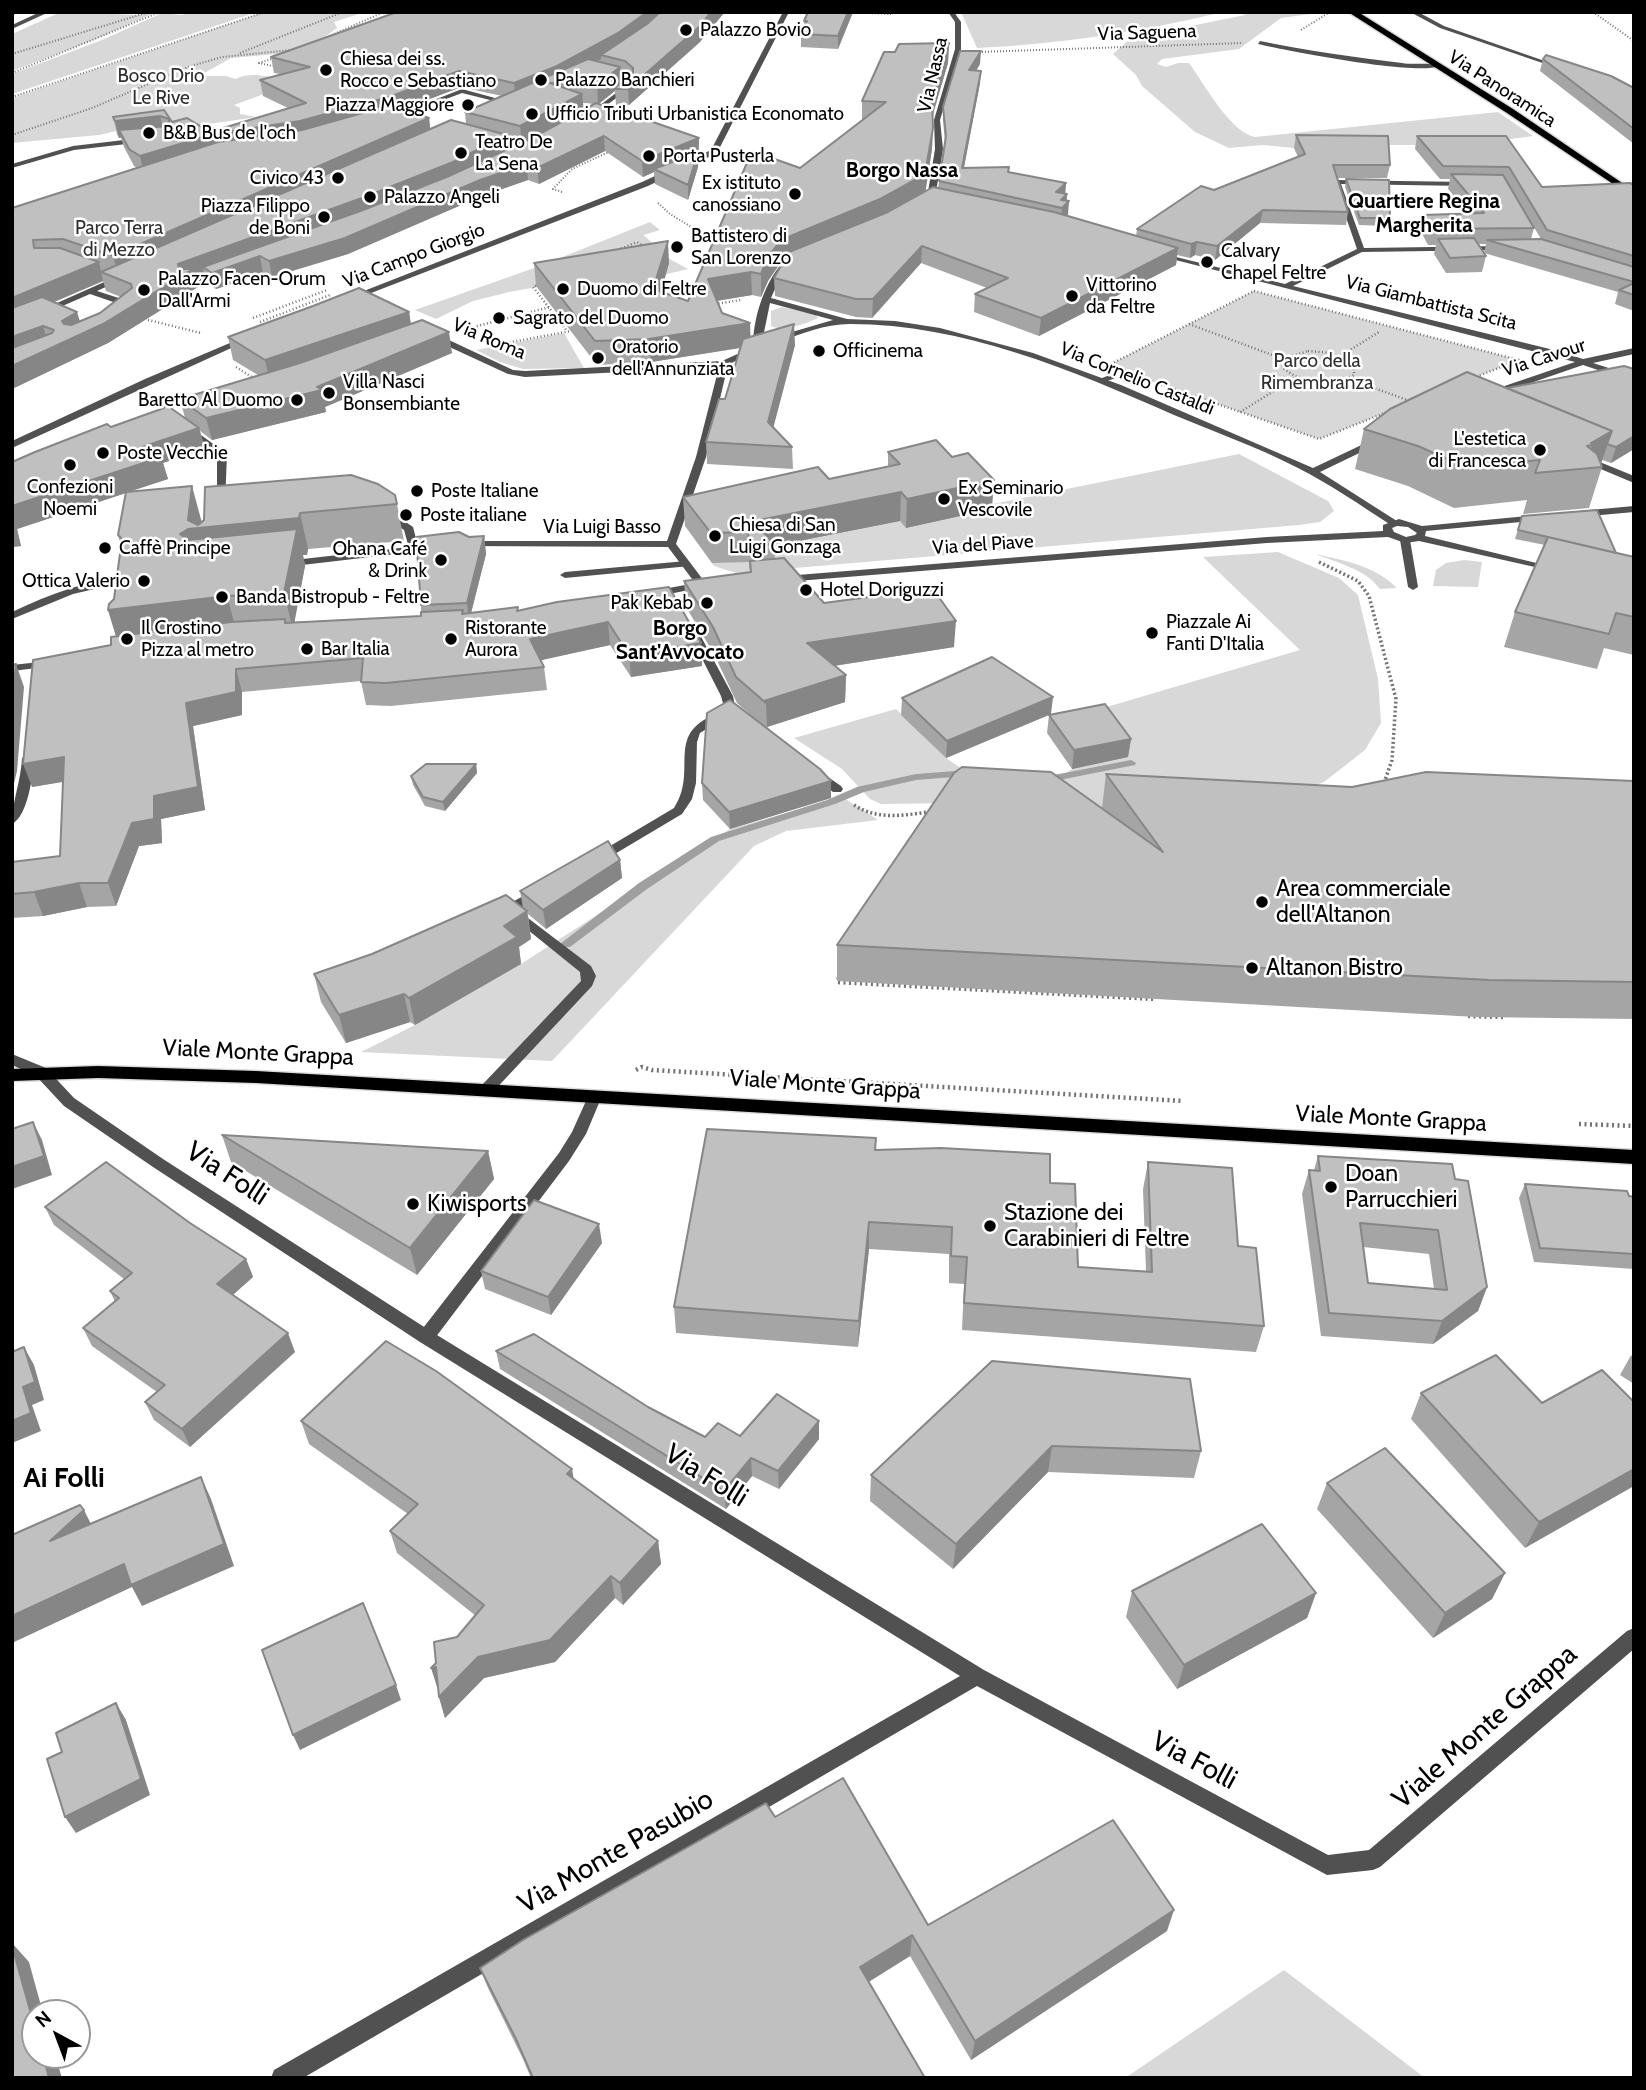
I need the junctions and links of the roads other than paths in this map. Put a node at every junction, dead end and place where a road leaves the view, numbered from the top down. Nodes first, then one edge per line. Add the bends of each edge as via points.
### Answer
1 (47, 12) edge
2 (786, 12) edge
3 (951, 12) edge
4 (1352, 12) edge
5 (1413, 12) edge
6 (12, 27) edge
7 (1260, 43) road end
8 (1436, 66) junction
9 (1570, 71) edge
10 (599, 75) edge
11 (508, 109) edge
12 (394, 117) junction
13 (384, 120) edge
14 (407, 121) edge
15 (577, 124) edge
16 (153, 138) edge
17 (12, 166) edge
18 (1475, 184) edge
19 (1634, 195) edge
20 (932, 198) junction
21 (944, 201) edge
22 (919, 205) edge
23 (1511, 248) edge
24 (1361, 250) junction
25 (1145, 251) edge
26 (795, 262) edge
27 (238, 268) edge
28 (129, 273) edge
29 (105, 275) edge
30 (116, 279) junction
31 (188, 285) edge
32 (1288, 285) junction
33 (90, 291) junction
34 (339, 297) edge
35 (769, 298) junction
36 (48, 310) junction
37 (124, 313) edge
38 (60, 316) edge
39 (848, 321) junction
40 (12, 326) edge
41 (424, 336) edge
42 (251, 338) edge
43 (757, 347) junction
44 (1634, 351) edge
45 (1584, 362) junction
46 (724, 364) junction
47 (1125, 372) road end
48 (1634, 379) edge
49 (1101, 380) junction
50 (1482, 396) edge
51 (179, 424) edge
52 (1380, 439) edge
53 (12, 444) edge
54 (1570, 453) edge
55 (1313, 472) junction
56 (1634, 480) edge
57 (372, 506) edge
58 (1634, 509) edge
59 (222, 515) edge
60 (1566, 516) edge
61 (1553, 517) edge
62 (1395, 523) junction
63 (1419, 533) junction
64 (1389, 534) junction
65 (1405, 540) junction
66 (671, 544) junction
67 (414, 550) junction
68 (686, 564) junction
69 (270, 565) edge
70 (1569, 574) edge
71 (565, 575) dead end
72 (129, 578) edge
73 (771, 580) edge
74 (716, 584) edge
75 (702, 585) junction
76 (1413, 587) dead end
77 (668, 591) junction
78 (644, 596) edge
79 (675, 602) edge
80 (12, 616) edge
81 (690, 625) edge
82 (62, 662) edge
83 (12, 668) edge
84 (730, 707) junction
85 (749, 724) edge
86 (28, 749) edge
87 (805, 764) edge
88 (837, 789) dead end
89 (12, 820) edge
90 (587, 864) edge
91 (554, 883) edge
92 (12, 1059) edge
93 (41, 1072) junction
94 (12, 1075) edge
95 (486, 1090) junction
96 (595, 1096) junction
97 (1634, 1157) edge
98 (426, 1337) junction
99 (1634, 1637) edge
100 (977, 1676) junction
101 (1373, 1860) joint
102 (282, 2078) edge

1 - 6 street
2 - 34 street, Via Campo Giorgio via 714,151 642,184
3 - 20 street, Via Nassa via 958,22 957,53 937,120 939,149
4 - 8 main road, Via Panoramica
5 - 9 street via 1442,27
7 - 8 street via 1414,67
8 - 19 main road, Via Panoramica
10 - 15 street via 624,80 629,86
11 - 12 street via 519,105 462,91
12 - 13 street
12 - 14 street
16 - 17 street via 73,148
18 - 24 street via 1336,182
20 - 21 street
20 - 22 street
23 - 24 street
24 - 32 street
25 - 32 street, Via Giambattista Scita
26 - 35 street via 776,275
27 - 31 street
28 - 30 street
29 - 30 street
30 - 33 street
32 - 45 street, Via Giambattista Scita
33 - 36 street
33 - 37 street via 131,305
35 - 39 street
35 - 43 street
36 - 38 street
36 - 40 street
39 - 43 street via 805,329
39 - 49 street, Via Cornelio Castaldi via 946,333
41 - 46 street, Via Roma via 439,336 511,372 525,374
42 - 53 street
43 - 46 street
44 - 45 street, Via Cavour
45 - 48 street, Via Giambattista Scita
45 - 50 street, Via Cavour
46 - 66 street via 701,457
47 - 49 street
49 - 55 street, Via Cornelio Castaldi
51 - 59 street via 222,454
52 - 55 street
54 - 56 street
55 - 62 street, Via Cornelio Castaldi
57 - 67 street via 408,529
58 - 60 street
61 - 63 street
62 - 63 street, Via Cornelio Castaldi via 1409,523
62 - 64 street via 1387,527
63 - 65 street
63 - 70 street
64 - 65 street
64 - 73 street, Via del Piave
65 - 76 street
66 - 67 street, Via Luigi Basso via 473,543
66 - 68 street
67 - 69 street, Via Luigi Basso
68 - 71 street
68 - 75 street
72 - 80 street via 96,582
74 - 75 street
75 - 77 street
77 - 78 street
77 - 79 street
81 - 84 street
82 - 83 street via 34,671
84 - 85 street
84 - 90 street via 695,731 690,783 678,811
86 - 89 street via 28,774
87 - 88 street
91 - 95 street via 520,902 513,913 586,969 587,984
92 - 93 street
93 - 94 main road, Viale Monte Grappa
93 - 95 main road, Viale Monte Grappa via 153,1073
93 - 98 street, Via Folli via 80,1110
95 - 96 main road, Viale Monte Grappa
96 - 97 main road, Viale Monte Grappa
96 - 98 street via 564,1157
98 - 100 street, Via Folli
99 - 101 street, Viale Monte Grappa
100 - 101 street, Via Folli via 1327,1865
100 - 102 street, Via Monte Pasubio

